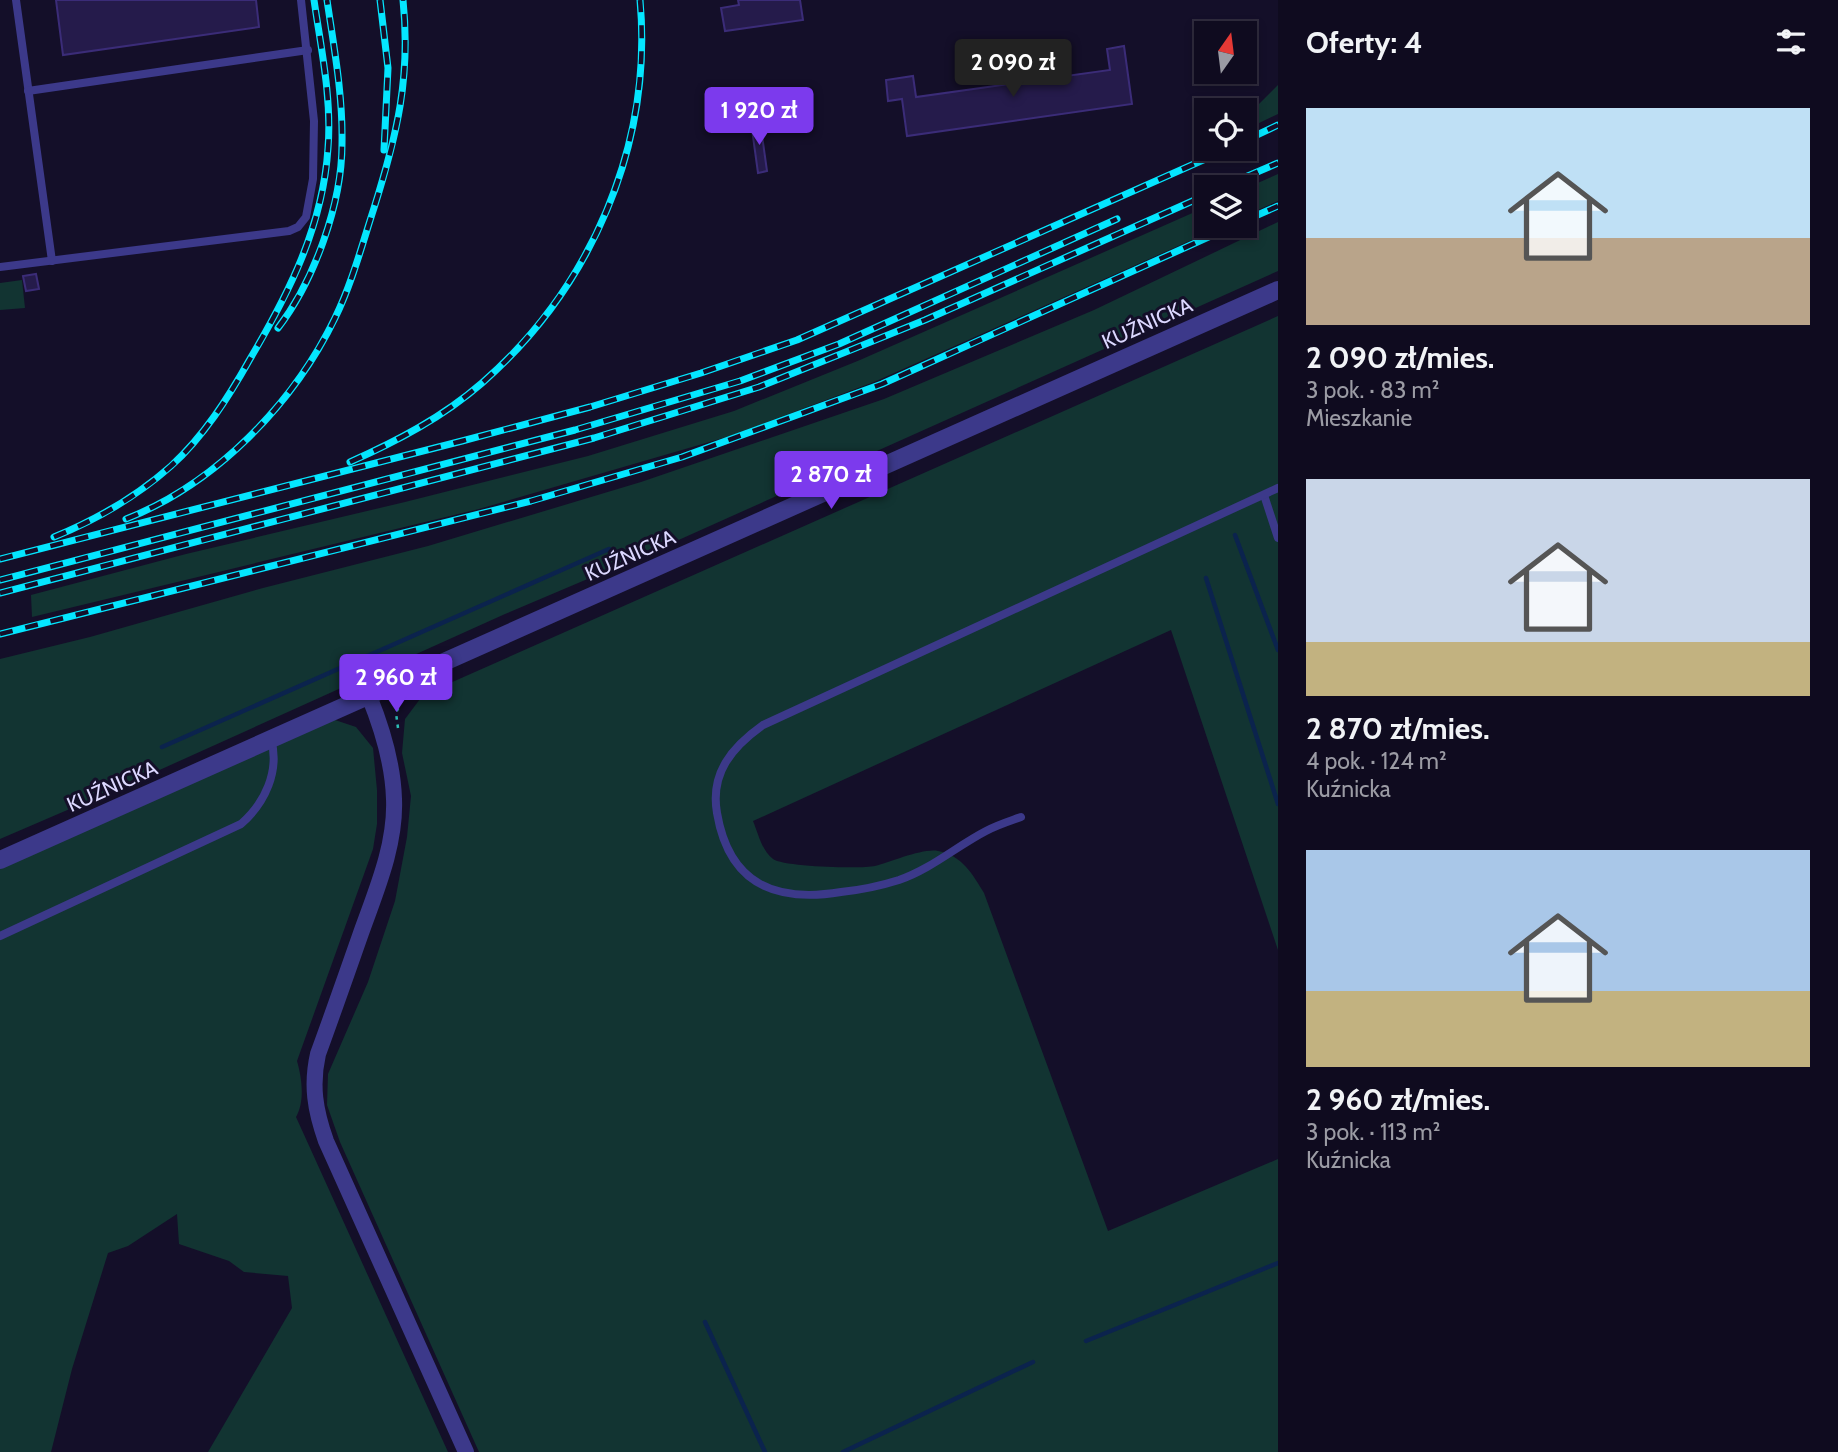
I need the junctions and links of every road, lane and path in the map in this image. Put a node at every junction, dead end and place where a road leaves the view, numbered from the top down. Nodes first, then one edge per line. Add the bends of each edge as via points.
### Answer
1 (16, 0) edge
2 (301, 0) edge
3 (308, 50) junction
4 (28, 91) junction
5 (52, 261) junction
6 (0, 267) edge
7 (1278, 290) edge
8 (1278, 488) edge
9 (1264, 495) junction
10 (1278, 538) edge
11 (404, 694) dead end
12 (369, 696) junction
13 (271, 739) junction
14 (386, 744) junction
15 (1021, 817) dead end
16 (0, 860) edge
17 (0, 936) edge
18 (466, 1452) edge

1 - 4 lane
2 - 3 lane
3 - 4 lane
3 - 5 lane via 313,179 306,217 298,227
4 - 5 lane
5 - 6 lane
7 - 12 street, KUŹNICKA
8 - 9 lane
9 - 10 lane
9 - 15 lane via 763,725 730,753 720,769 716,791 717,813 736,863 756,884 792,896 827,895 900,880 986,831
11 - 14 path via 396,713 399,741
12 - 13 street, KUŹNICKA
12 - 14 street
13 - 16 street, KUŹNICKA
13 - 17 lane via 275,753 268,786 255,811 241,824
14 - 18 street via 394,798 391,835 318,1054 313,1097 326,1141

